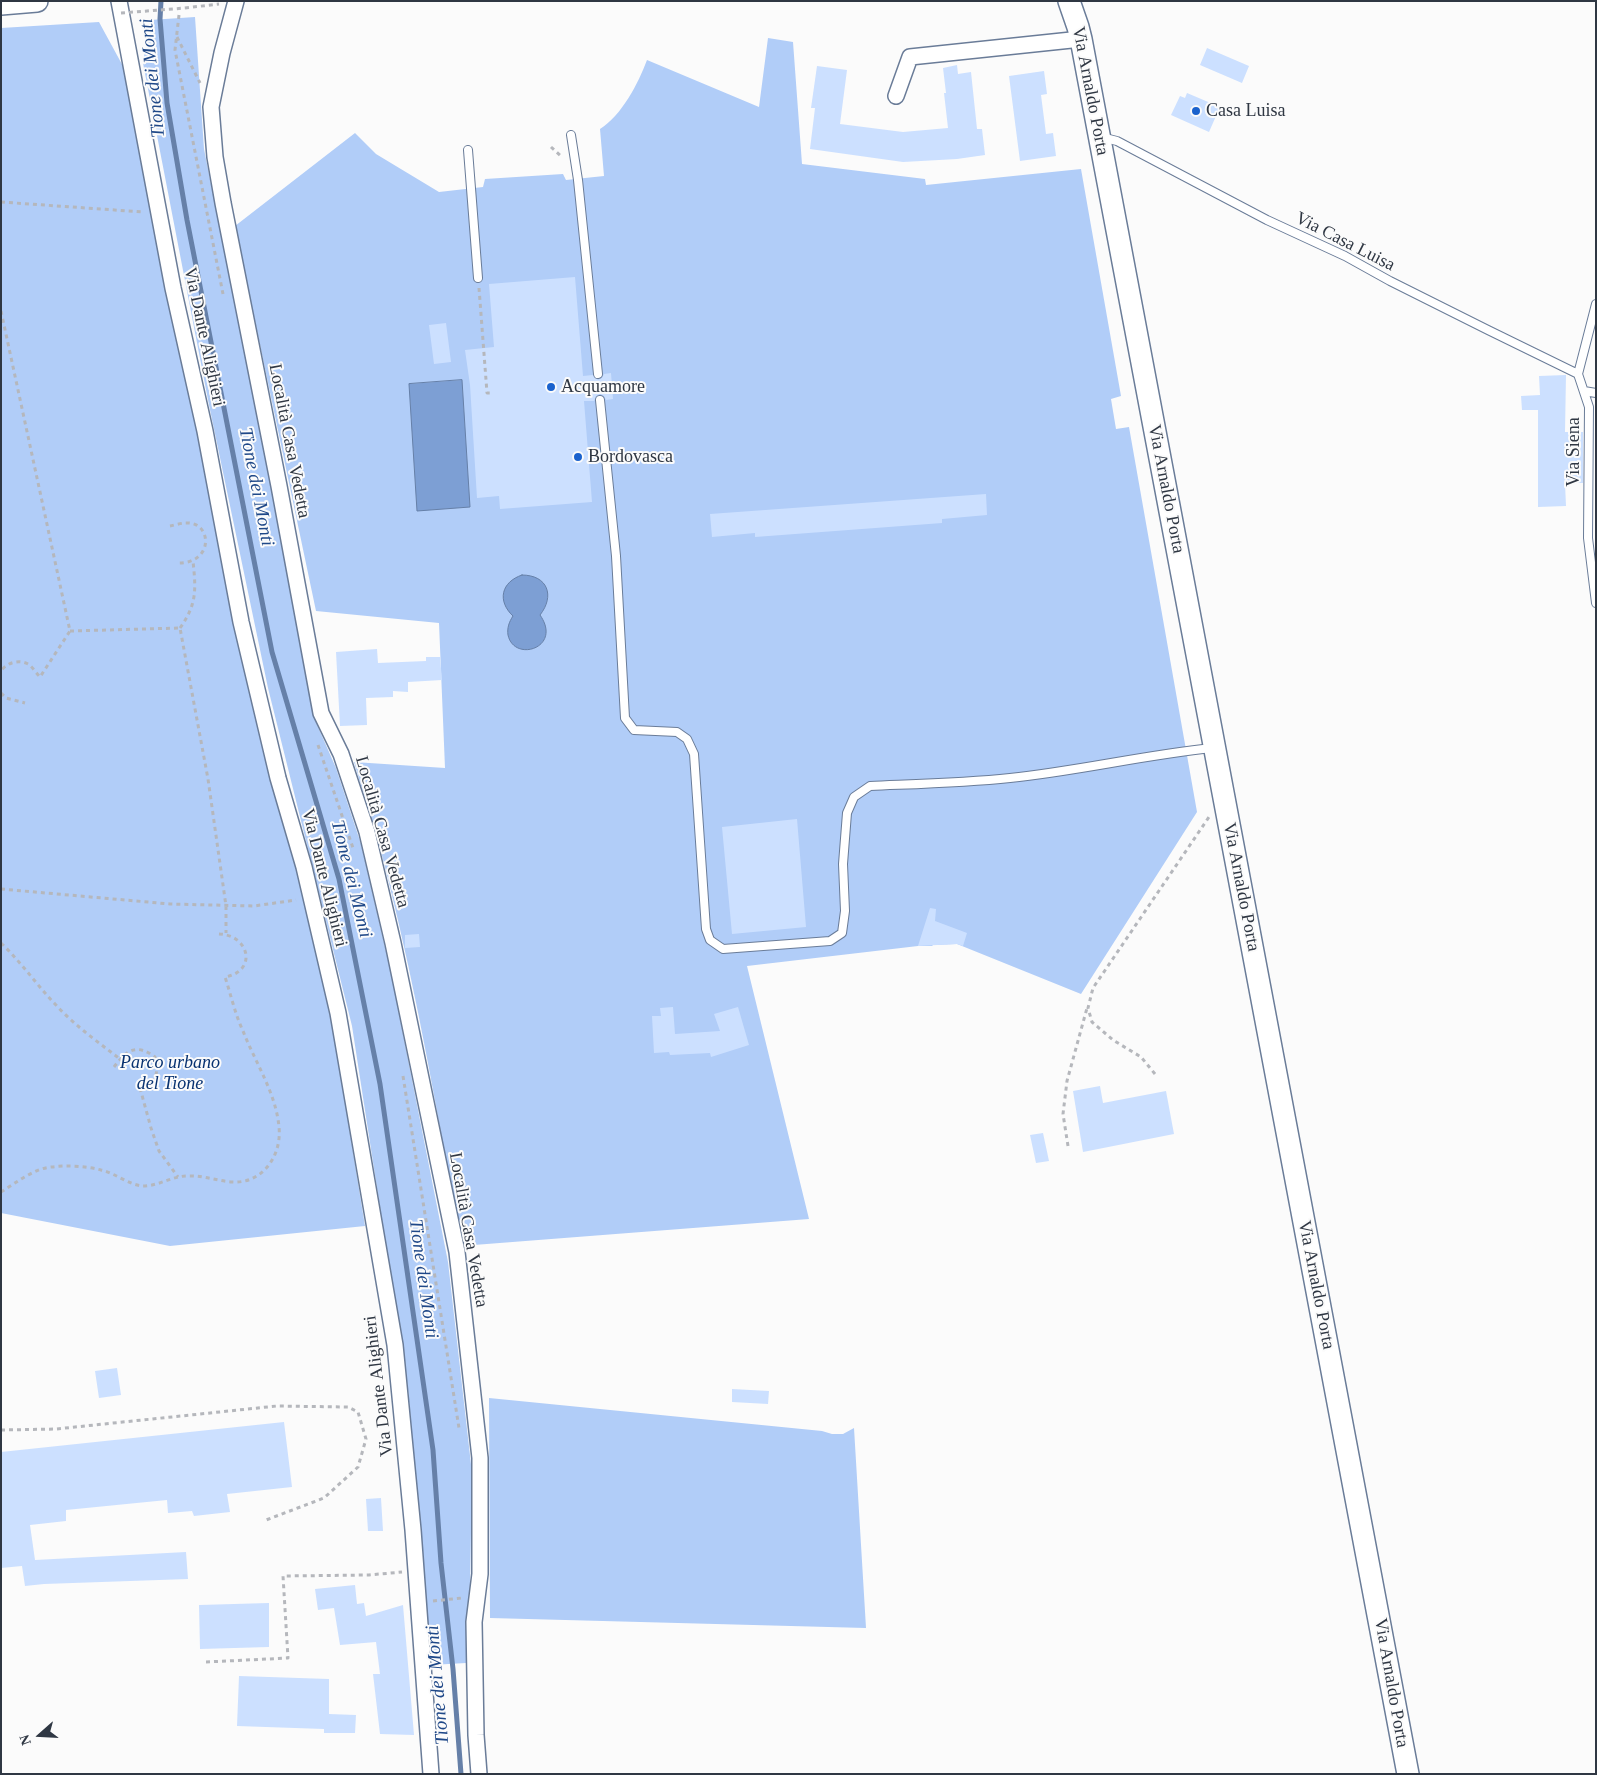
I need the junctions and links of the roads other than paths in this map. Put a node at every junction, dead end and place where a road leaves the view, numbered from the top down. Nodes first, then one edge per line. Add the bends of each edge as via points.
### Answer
1 (37, 1) edge
2 (236, 1) edge
3 (1063, 1) edge
4 (1069, 1) edge
5 (1, 4) edge
6 (120, 7) edge
7 (1080, 33) junction
8 (896, 96) dead end
9 (571, 135) dead end
10 (1099, 136) junction
11 (468, 150) dead end
12 (478, 278) road end
13 (1596, 304) edge
14 (598, 374) dead end
15 (1578, 374) junction
16 (1584, 391) junction
17 (1596, 393) edge
18 (600, 400) dead end
19 (1596, 603) edge
20 (1215, 748) junction
21 (431, 1774) edge
22 (479, 1774) edge
23 (1408, 1774) edge

1 - 5 street
2 - 22 street, Località Casa Vedetta via 211,107 223,203 321,713 341,754 367,832 457,1252 480,1458 480,1574 474,1622
3 - 7 street
4 - 7 street, Via Arnaldo Porta
6 - 21 street, Via Dante Alighieri via 241,622 338,1013 395,1345
7 - 8 street via 910,57
7 - 10 street, Via Arnaldo Porta
9 - 14 lane
10 - 15 lane, Via Casa Luisa via 1118,141
10 - 20 street, Via Arnaldo Porta
11 - 12 lane
13 - 15 lane
15 - 16 lane, Via Siena
16 - 17 lane
16 - 19 lane, Via Siena via 1589,407 1588,538
18 - 20 lane via 616,556 625,718 634,730 677,732 687,739 694,754 706,928 710,940 723,949 830,941 842,934 847,813 854,797 870,786 1009,778
20 - 23 street, Via Arnaldo Porta

